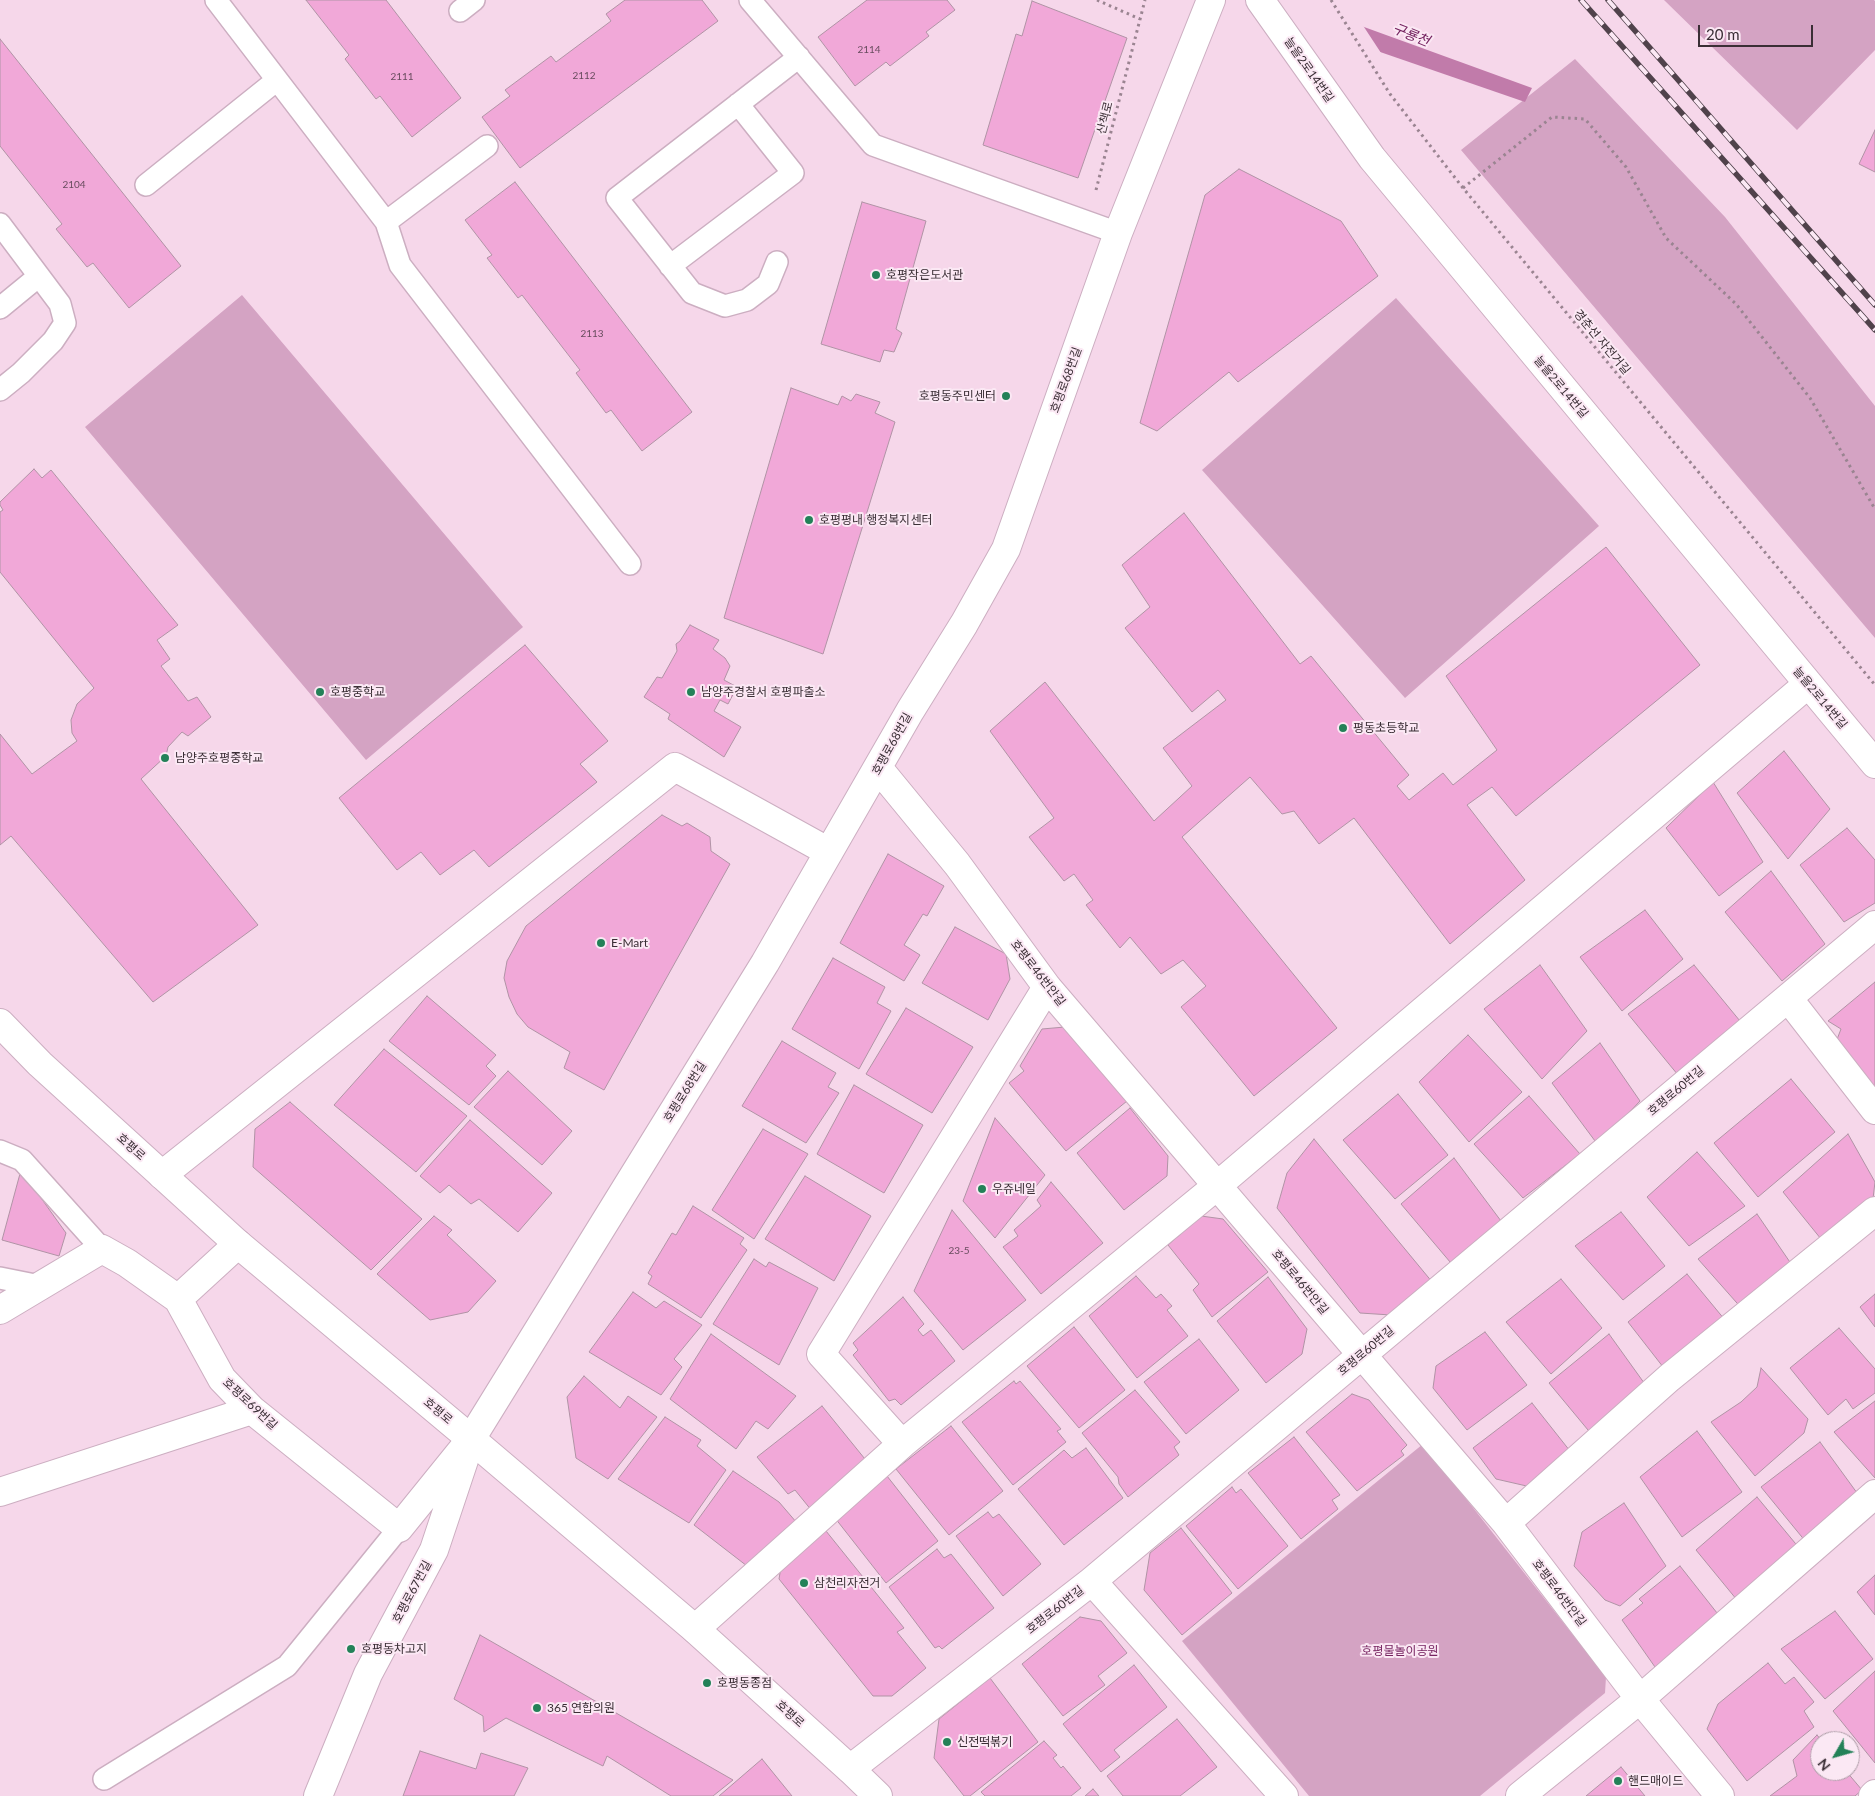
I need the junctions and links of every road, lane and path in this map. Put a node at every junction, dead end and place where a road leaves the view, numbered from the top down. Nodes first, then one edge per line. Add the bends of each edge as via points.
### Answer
1 (216, 0) edge
2 (750, 0) edge
3 (1097, 0) edge
4 (1145, 0) edge
5 (1260, 0) edge
6 (1331, 0) edge
7 (1208, 10) edge
8 (1140, 19) junction
9 (799, 57) junction
10 (277, 80) junction
11 (738, 104) junction
12 (487, 146) dead end
13 (146, 185) dead end
14 (1462, 188) junction
15 (386, 222) junction
16 (1088, 222) junction
17 (0, 224) edge
18 (1118, 233) junction
19 (777, 262) dead end
20 (670, 266) junction
21 (39, 276) junction
22 (0, 308) edge
23 (0, 390) edge
24 (1875, 509) edge
25 (630, 564) dead end
26 (1808, 684) junction
27 (1875, 685) edge
28 (1875, 764) edge
29 (878, 769) junction
30 (830, 852) junction
31 (1875, 925) edge
32 (1047, 987) junction
33 (1788, 998) junction
34 (0, 1023) edge
35 (1875, 1110) edge
36 (0, 1151) edge
37 (162, 1175) junction
38 (1218, 1185) junction
39 (1875, 1211) edge
40 (238, 1244) junction
41 (102, 1249) junction
42 (0, 1278) edge
43 (40, 1286) junction
44 (178, 1299) junction
45 (0, 1310) edge
46 (1361, 1354) junction
47 (252, 1410) junction
48 (472, 1439) junction
49 (902, 1444) junction
50 (0, 1492) edge
51 (1875, 1494) edge
52 (1506, 1523) junction
53 (399, 1528) junction
54 (1092, 1581) junction
55 (695, 1629) junction
56 (1640, 1699) junction
57 (850, 1769) junction
58 (104, 1780) dead end
59 (318, 1796) edge
60 (878, 1796) edge
61 (1284, 1796) edge
62 (1520, 1796) edge
63 (1720, 1796) edge

1 - 10 lane
2 - 9 lane
3 - 8 path
4 - 8 path, 산책로
5 - 26 street, 늘을2로14번길 via 1372,158
6 - 14 path, 경춘선 자전거길 via 1390,94
7 - 18 street, 호평로68번길
8 - 16 path, 산책로
9 - 11 lane
9 - 16 lane via 874,145
10 - 13 lane
10 - 15 lane
11 - 20 lane via 617,198
11 - 20 lane via 793,173
12 - 15 lane
14 - 24 path via 1552,117 1585,119 1626,167 1666,238 1736,304 1810,398
14 - 27 path, 경춘선 자전거길
15 - 25 lane via 400,265
16 - 18 lane
17 - 21 lane
18 - 29 street, 호평로68번길 via 1006,549
19 - 20 lane via 768,284 747,300 725,306 692,293
21 - 22 lane
21 - 23 lane via 60,304 65,323 21,373
26 - 28 street, 늘을2로14번길
26 - 38 street
29 - 30 street, 호평로68번길
29 - 32 street, 호평로46번안길 via 957,864
30 - 37 street via 674,767
30 - 48 street, 호평로68번길
31 - 33 street, 호평로60번길
32 - 38 street, 호평로46번안길
32 - 49 street via 821,1354
33 - 35 street
33 - 46 street, 호평로60번길
34 - 37 street, 호평로 via 40,1064
36 - 41 lane via 22,1160
37 - 40 street, 호평로
38 - 46 street, 호평로46번안길
38 - 49 street
39 - 52 street via 1669,1378
40 - 44 street
40 - 48 street, 호평로
41 - 43 street
41 - 44 street, 호평로69번길
42 - 43 lane
43 - 45 street
44 - 47 street, 호평로69번길 via 222,1379
46 - 52 street, 호평로46번안길
46 - 54 street, 호평로60번길
47 - 50 street
47 - 53 street, 호평로69번길
48 - 53 street
48 - 55 street, 호평로
48 - 59 street, 호평로67번길 via 434,1550 368,1674
49 - 55 street
51 - 56 street
52 - 56 street, 호평로46번안길
53 - 58 lane via 287,1666
54 - 57 street, 호평로60번길
54 - 61 street
55 - 57 street, 호평로
56 - 62 street
56 - 63 street, 호평로46번안길
57 - 60 street, 호평로

